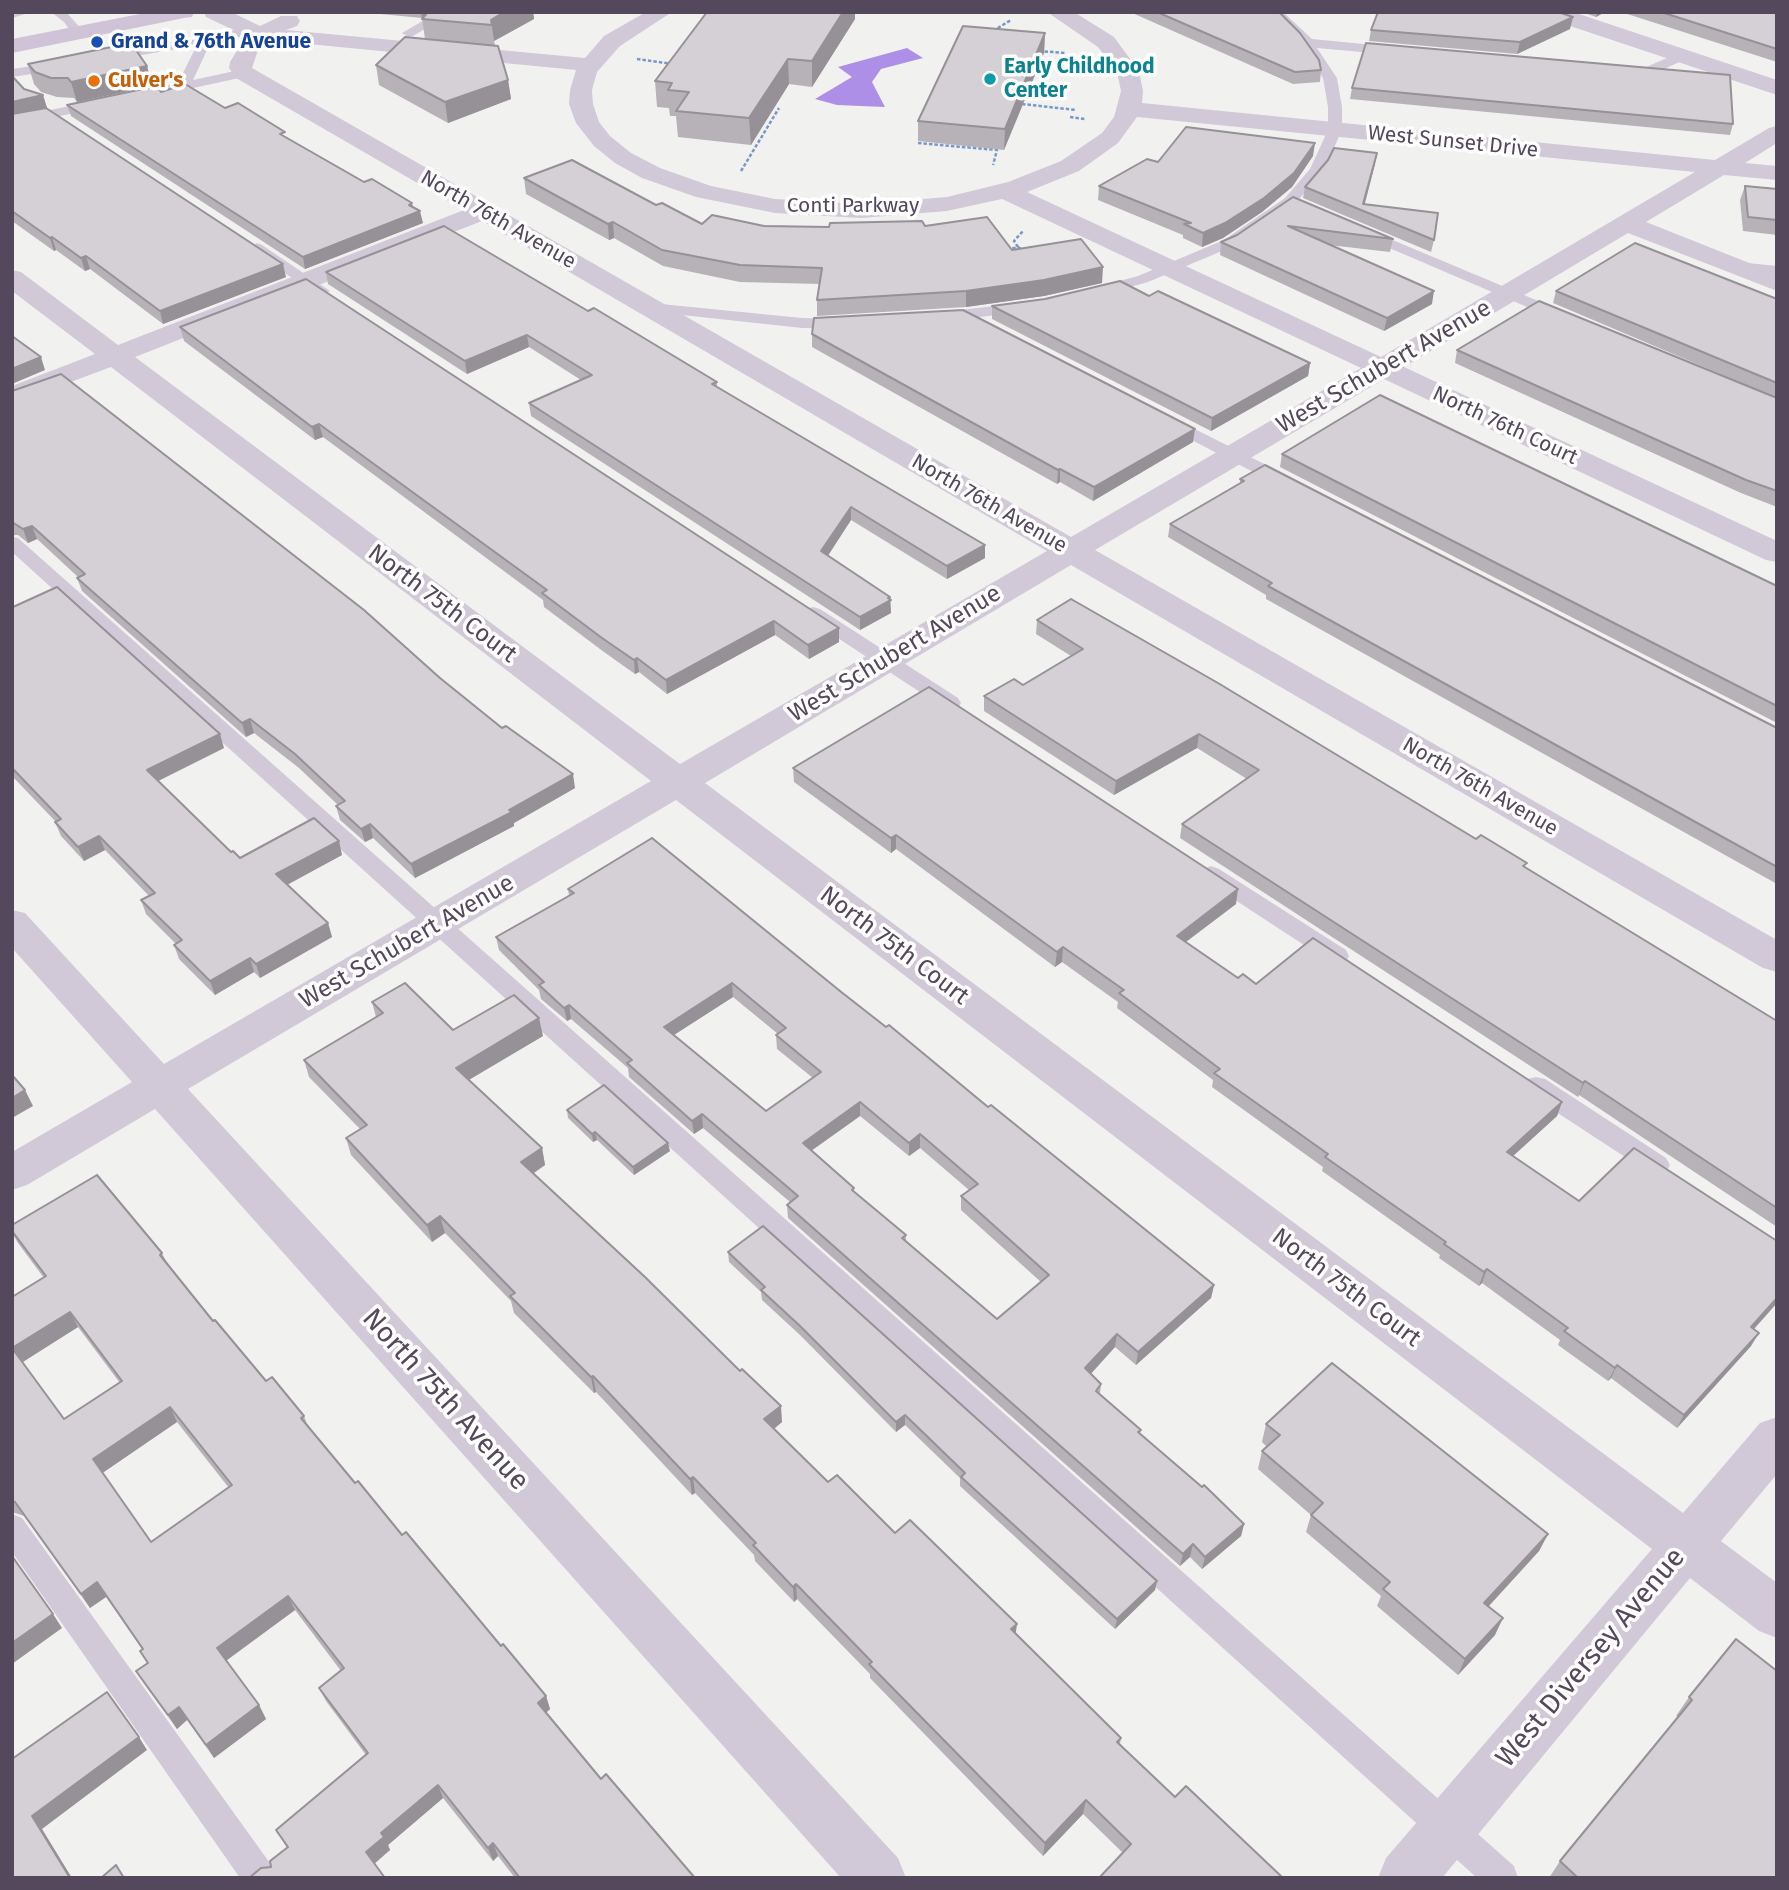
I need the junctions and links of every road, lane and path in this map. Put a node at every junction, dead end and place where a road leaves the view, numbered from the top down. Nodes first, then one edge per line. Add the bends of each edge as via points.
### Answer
1 (26, 12) edge
2 (57, 12) edge
3 (184, 12) edge
4 (214, 12) edge
5 (448, 12) edge
6 (662, 12) edge
7 (1058, 12) edge
8 (1275, 12) edge
9 (1551, 12) edge
10 (12, 14) edge
11 (295, 17) edge
12 (1011, 20) dead end
13 (257, 25) edge
14 (79, 33) junction
15 (408, 33) junction
16 (998, 36) edge
17 (1308, 43) junction
18 (198, 44) junction
19 (12, 46) edge
20 (1027, 50) edge
21 (1403, 51) edge
22 (1066, 53) dead end
23 (1681, 56) junction
24 (629, 58) dead end
25 (595, 59) junction
26 (677, 64) edge
27 (1605, 69) edge
28 (244, 73) junction
29 (15, 77) edge
30 (185, 82) junction
31 (1777, 88) edge
32 (1023, 104) edge
33 (50, 108) junction
34 (779, 108) edge
35 (1129, 109) junction
36 (1076, 110) dead end
37 (12, 122) edge
38 (76, 129) edge
39 (1335, 130) junction
40 (1777, 133) edge
41 (918, 143) edge
42 (1720, 168) junction
43 (741, 172) dead end
44 (1777, 173) edge
45 (997, 183) junction
46 (482, 212) junction
47 (1627, 224) junction
48 (1351, 226) edge
49 (1034, 227) dead end
50 (238, 235) edge
51 (1018, 247) junction
52 (1000, 251) edge
53 (1020, 259) edge
54 (1736, 267) junction
55 (1168, 269) junction
56 (1777, 271) edge
57 (12, 278) edge
58 (307, 281) junction
59 (1777, 283) edge
60 (1510, 293) junction
61 (1074, 298) edge
62 (342, 303) edge
63 (1034, 306) edge
64 (650, 309) junction
65 (966, 315) junction
66 (933, 318) edge
67 (1573, 321) edge
68 (860, 323) edge
69 (990, 328) edge
70 (115, 356) junction
71 (1382, 369) junction
72 (12, 396) edge
73 (1149, 410) edge
74 (1234, 455) junction
75 (1308, 493) edge
76 (12, 542) edge
77 (1069, 550) junction
78 (1777, 553) edge
79 (792, 599) edge
80 (885, 660) junction
81 (966, 713) edge
82 (678, 782) junction
83 (1197, 864) edge
84 (12, 923) edge
85 (436, 925) junction
86 (1777, 958) edge
87 (1360, 971) edge
88 (1522, 1077) edge
89 (160, 1086) junction
90 (12, 1173) edge
91 (1672, 1176) edge
92 (1777, 1438) edge
93 (12, 1527) edge
94 (1686, 1546) junction
95 (1777, 1614) edge
96 (1447, 1829) junction
97 (260, 1878) edge
98 (878, 1878) edge
99 (1406, 1878) edge
100 (1502, 1878) edge

1 - 10 lane
2 - 14 lane
3 - 14 main road
4 - 13 street
5 - 15 lane
6 - 25 street via 632,27
7 - 35 street via 1095,33 1122,61 1131,81
8 - 17 lane
9 - 23 street
11 - 13 street
11 - 15 street
12 - 16 path via 992,32
13 - 18 lane
13 - 25 street
13 - 28 street via 240,68
14 - 19 main road
15 - 25 street via 564,45
17 - 21 lane
17 - 39 lane via 1330,78
18 - 29 lane
18 - 30 lane via 202,48
20 - 22 path
23 - 27 lane via 1646,72
23 - 31 street
24 - 26 path
25 - 45 street, Conti Parkway via 581,95 594,132 637,166 695,189 755,203 839,211 926,206
28 - 30 lane
28 - 46 street, North 76th Avenue
30 - 33 lane
32 - 36 path
33 - 37 lane
33 - 38 lane
34 - 43 path
35 - 39 street, West Sunset Drive
35 - 45 street, Conti Parkway via 1113,135 1058,172
39 - 42 street, West Sunset Drive
39 - 55 lane via 1296,203 1229,243
40 - 42 street, West Schubert Avenue
41 - 45 path via 997,150
42 - 44 street, West Sunset Drive
42 - 47 street, West Schubert Avenue
45 - 55 street, North 76th Court
46 - 58 street
46 - 64 street, North 76th Avenue
47 - 54 street
47 - 60 street, West Schubert Avenue
48 - 60 lane
49 - 51 path via 1016,236
50 - 58 lane
51 - 52 path
51 - 53 path via 1030,253
54 - 56 lane
54 - 59 street
55 - 61 lane
55 - 71 street, North 76th Court
57 - 70 street, North 75th Court
58 - 62 lane
58 - 70 street
60 - 67 lane
60 - 71 street, West Schubert Avenue
63 - 65 lane
64 - 68 lane via 802,323
64 - 77 street, North 76th Avenue
65 - 66 lane
65 - 69 lane
70 - 72 street
70 - 82 street, North 75th Court
71 - 74 street, West Schubert Avenue
71 - 78 street, North 76th Court
73 - 74 lane
74 - 75 lane
74 - 77 street, West Schubert Avenue
76 - 85 lane
77 - 80 street, West Schubert Avenue
77 - 86 street, North 76th Avenue
79 - 80 lane
80 - 81 lane
80 - 82 street, West Schubert Avenue
82 - 85 street, West Schubert Avenue
82 - 94 street, North 75th Court
83 - 87 lane
84 - 89 street, North 75th Avenue
85 - 89 street, West Schubert Avenue
85 - 96 lane
88 - 91 lane
89 - 90 street, West Schubert Avenue
89 - 98 street, North 75th Avenue
92 - 94 street, West Diversey Avenue
93 - 97 lane
94 - 95 street, North 75th Court
94 - 96 street, West Diversey Avenue
96 - 99 street, West Diversey Avenue
96 - 100 lane

